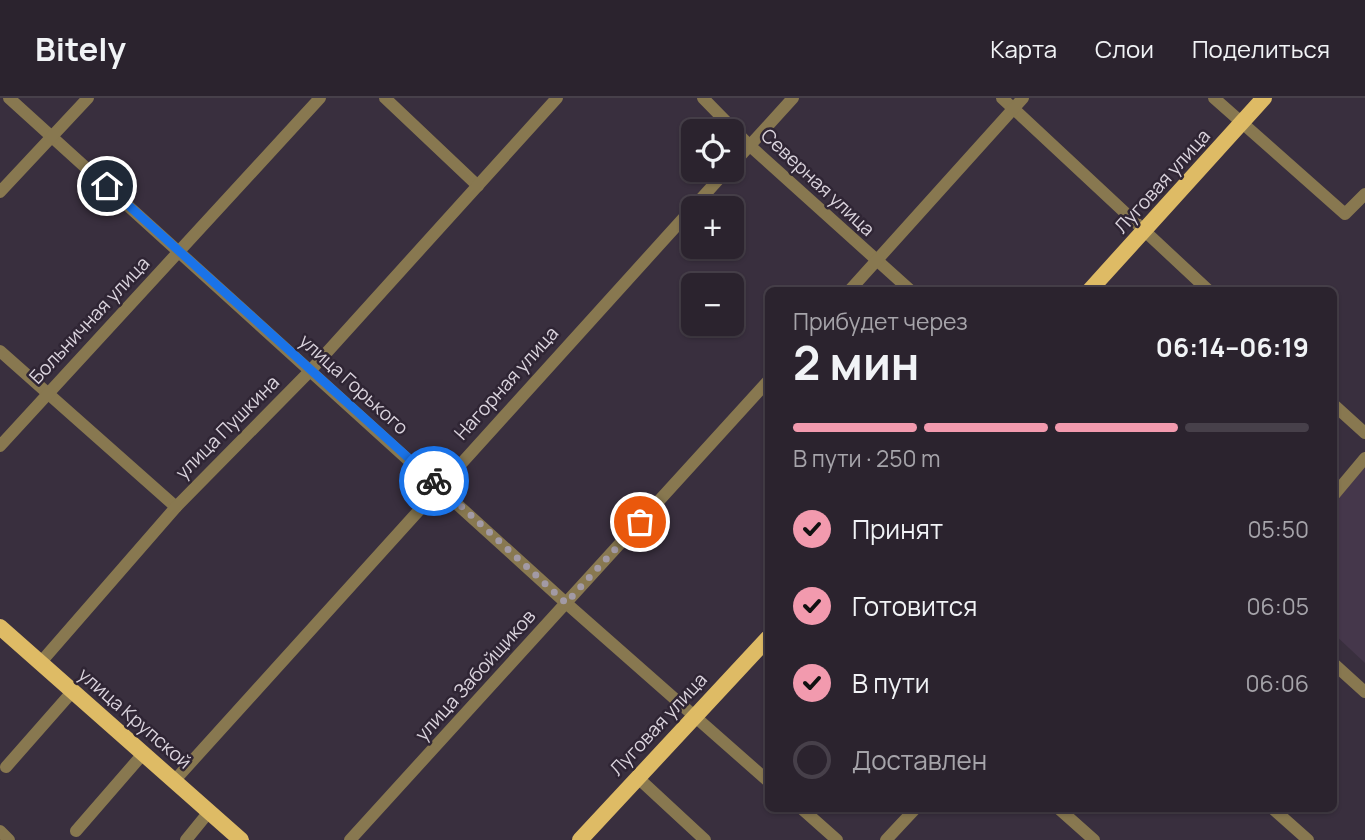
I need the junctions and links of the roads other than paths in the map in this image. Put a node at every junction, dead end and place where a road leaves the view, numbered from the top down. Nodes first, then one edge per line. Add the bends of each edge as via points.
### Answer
1 (9, 98) edge
2 (89, 98) edge
3 (320, 98) edge
4 (385, 98) edge
5 (557, 98) edge
6 (703, 98) edge
7 (793, 98) edge
8 (1002, 98) edge
9 (1023, 98) edge
10 (1214, 98) edge
11 (1264, 98) edge
12 (1014, 109) junction
13 (1241, 124) junction
14 (52, 138) junction
15 (749, 145) junction
16 (744, 151) edge
17 (716, 182) edge
18 (478, 186) junction
19 (0, 192) edge
20 (1365, 194) edge
21 (1144, 232) junction
22 (179, 251) junction
23 (876, 262) junction
24 (853, 287) edge
25 (906, 287) edge
26 (1093, 287) edge
27 (1205, 287) edge
28 (0, 351) edge
29 (310, 372) junction
30 (765, 384) edge
31 (47, 392) junction
32 (1337, 408) edge
33 (1365, 433) edge
34 (0, 446) edge
35 (1365, 458) edge
36 (439, 486) junction
37 (1337, 491) edge
38 (176, 507) junction
39 (566, 603) junction
40 (2, 631) edge
41 (765, 641) edge
42 (41, 662) junction
43 (1337, 667) edge
44 (72, 692) junction
45 (1365, 692) edge
46 (695, 717) junction
47 (142, 755) junction
48 (6, 767) dead end
49 (637, 777) junction
50 (765, 777) edge
51 (175, 780) junction
52 (805, 812) edge
53 (912, 812) edge
54 (1062, 812) edge
55 (1276, 812) edge
56 (208, 813) junction
57 (0, 831) edge
58 (76, 831) dead end
59 (9, 840) edge
60 (186, 840) edge
61 (241, 840) edge
62 (350, 840) edge
63 (580, 840) edge
64 (705, 840) edge
65 (837, 840) edge
66 (886, 840) edge
67 (1094, 840) edge
68 (1308, 840) edge

1 - 14 street, улица Горького
2 - 14 street
3 - 22 street, Больничная улица
4 - 18 street
5 - 18 street, улица Пушкина
6 - 15 street, Северная улица
7 - 15 street
8 - 12 street
9 - 12 street
10 - 13 street
11 - 13 main road, Луговая улица
12 - 21 street
12 - 23 street
13 - 20 street via 1345,214
13 - 21 main road, Луговая улица
14 - 19 street
14 - 22 street, улица Горького
15 - 16 street
15 - 23 street, Северная улица
17 - 36 street, Нагорная улица
18 - 29 street, улица Пушкина
21 - 26 main road, Луговая улица
21 - 27 street
22 - 29 street, улица Горького
22 - 31 street, Больничная улица
23 - 24 street
23 - 25 street, Северная улица
28 - 31 street
29 - 36 street, улица Горького
29 - 38 street, улица Пушкина
30 - 39 street, улица Забойщиков
31 - 34 street, Больничная улица
31 - 38 street
32 - 33 street
35 - 37 street
36 - 39 street, улица Горького
36 - 51 street, Нагорная улица
38 - 42 street, улица Пушкина
39 - 46 street, улица Горького
39 - 62 street, улица Забойщиков
40 - 42 main road, улица Крупской
41 - 46 main road, Луговая улица
42 - 44 main road, улица Крупской
43 - 45 street
44 - 47 main road, улица Крупской
44 - 48 street
46 - 49 main road, Луговая улица
46 - 50 street, улица Горького
47 - 51 main road, улица Крупской
47 - 58 street
49 - 63 main road, Луговая улица
49 - 64 street
51 - 56 main road, улица Крупской
52 - 65 street
53 - 66 street
54 - 67 street
55 - 68 street
56 - 60 street
56 - 61 main road, улица Крупской
57 - 59 street

